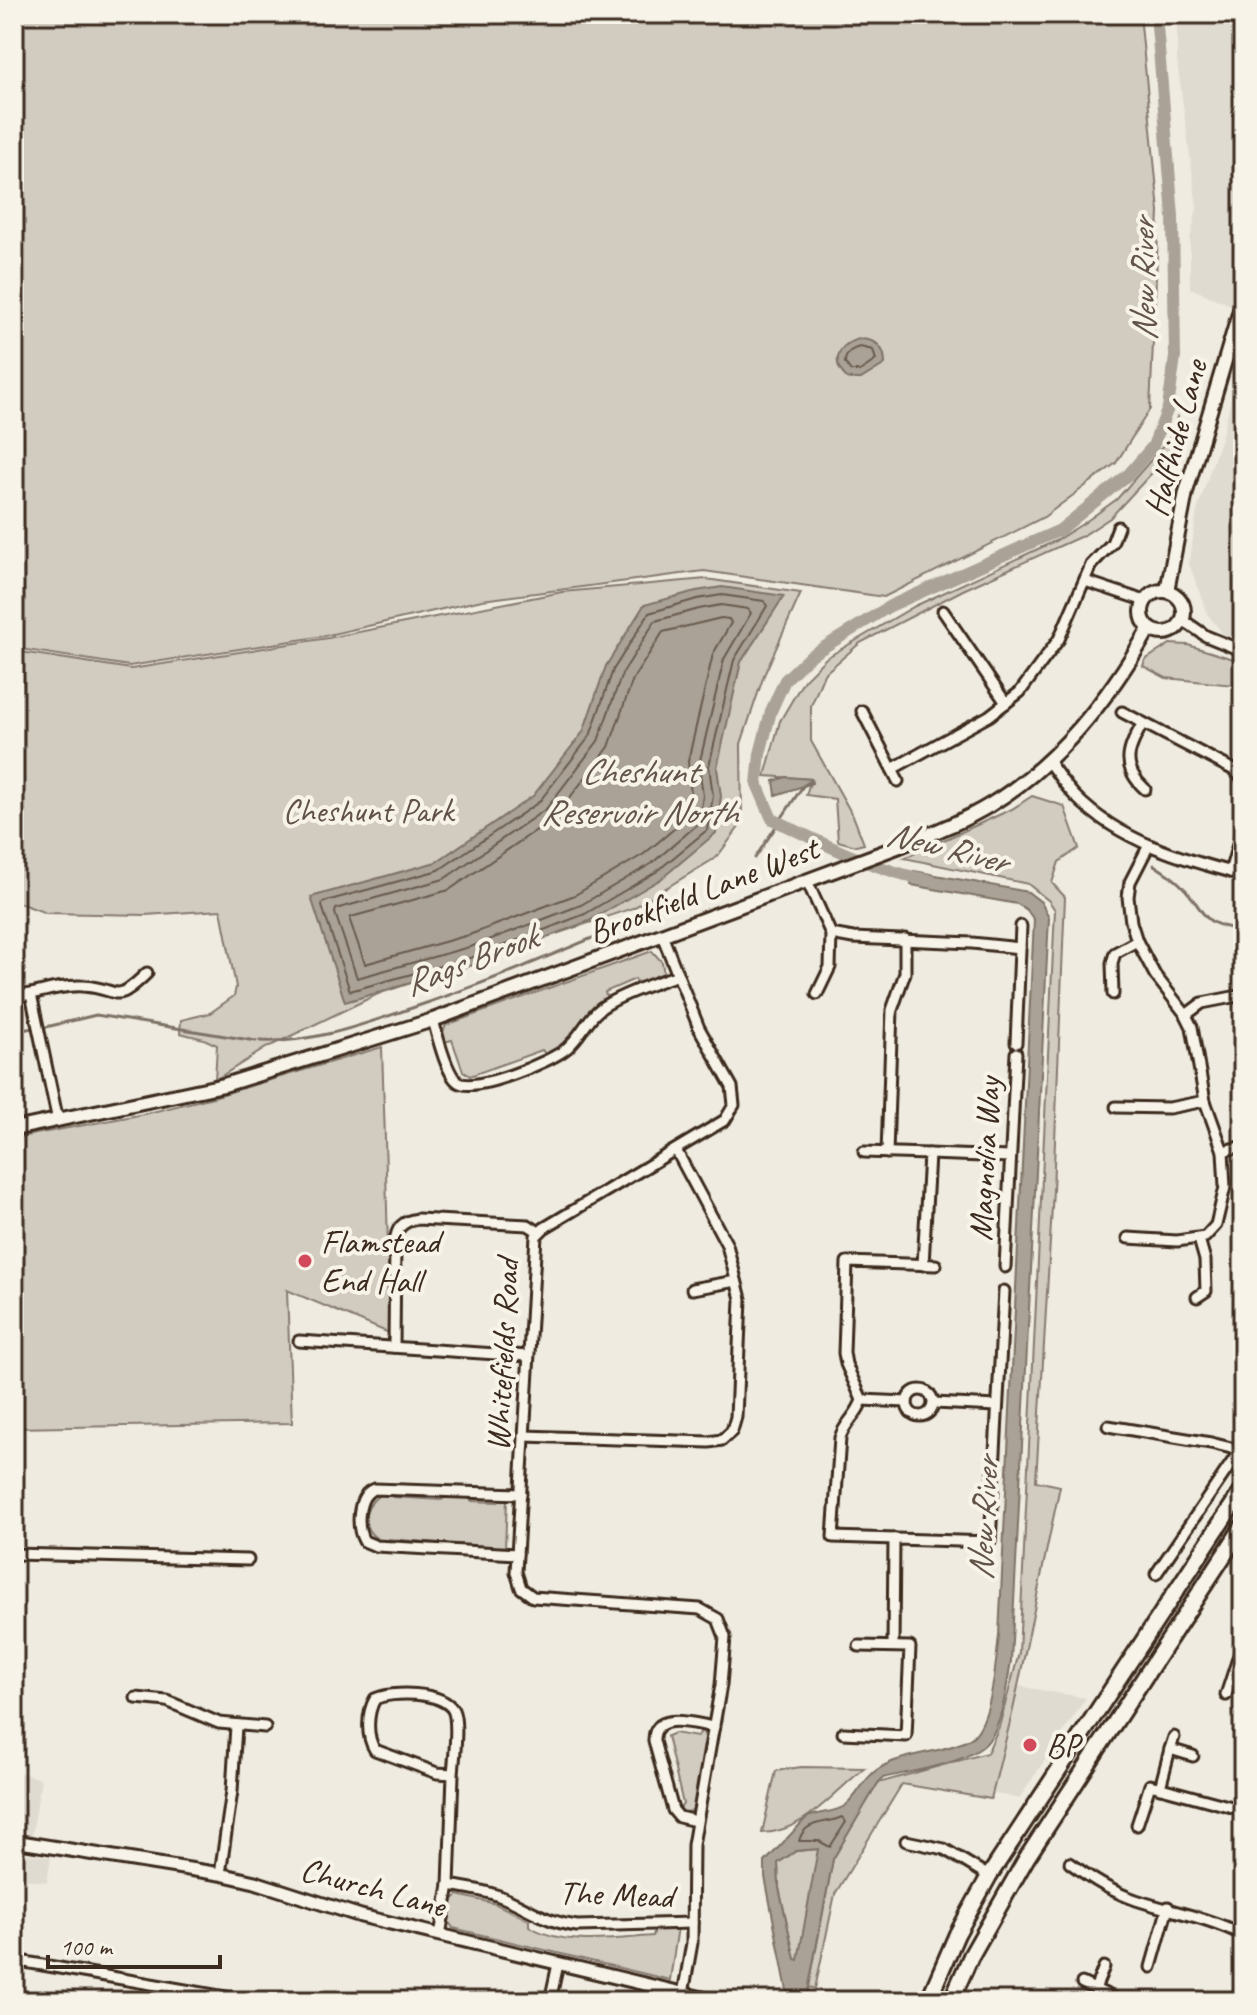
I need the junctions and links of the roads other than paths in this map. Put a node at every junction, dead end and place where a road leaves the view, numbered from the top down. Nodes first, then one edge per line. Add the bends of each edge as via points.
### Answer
1 (1243, 300) edge
2 (1118, 527) dead end
3 (1085, 581) junction
4 (1167, 591) junction
5 (1145, 601) junction
6 (943, 611) dead end
7 (1183, 620) junction
8 (1149, 629) junction
9 (1243, 651) edge
10 (1006, 703) junction
11 (862, 711) dead end
12 (1122, 712) dead end
13 (1143, 723) junction
14 (1048, 761) junction
15 (892, 769) junction
16 (1243, 780) edge
17 (898, 781) dead end
18 (1145, 789) dead end
19 (1243, 827) edge
20 (1149, 845) junction
21 (1230, 872) junction
22 (1243, 875) edge
23 (807, 881) junction
24 (1021, 926) dead end
25 (831, 934) junction
26 (662, 935) junction
27 (905, 939) junction
28 (1137, 941) junction
29 (1020, 948) junction
30 (147, 973) dead end
31 (678, 975) junction
32 (31, 994) junction
33 (817, 994) dead end
34 (1113, 994) dead end
35 (1243, 995) edge
36 (14, 997) edge
37 (1186, 1015) junction
38 (433, 1020) junction
39 (1205, 1101) junction
40 (1116, 1107) dead end
41 (58, 1121) junction
42 (14, 1129) edge
43 (1243, 1146) edge
44 (676, 1150) junction
45 (1223, 1151) junction
46 (864, 1152) dead end
47 (887, 1153) junction
48 (929, 1154) junction
49 (1010, 1157) junction
50 (539, 1232) junction
51 (1128, 1238) dead end
52 (1199, 1239) junction
53 (923, 1265) junction
54 (936, 1265) dead end
55 (1005, 1267) dead end
56 (736, 1281) junction
57 (692, 1289) dead end
58 (1004, 1291) dead end
59 (1197, 1297) dead end
60 (299, 1341) dead end
61 (394, 1347) junction
62 (528, 1356) junction
63 (862, 1400) junction
64 (907, 1402) junction
65 (934, 1403) junction
66 (997, 1406) junction
67 (1108, 1426) dead end
68 (524, 1436) junction
69 (1242, 1449) edge
70 (1243, 1489) edge
71 (521, 1494) junction
72 (1243, 1526) edge
73 (894, 1539) junction
74 (14, 1554) edge
75 (517, 1554) junction
76 (248, 1560) dead end
77 (1156, 1574) dead end
78 (859, 1646) dead end
79 (893, 1646) junction
80 (1243, 1650) edge
81 (1226, 1695) dead end
82 (136, 1698) dead end
83 (236, 1726) junction
84 (265, 1727) dead end
85 (714, 1727) junction
86 (843, 1733) dead end
87 (1174, 1737) dead end
88 (1170, 1749) junction
89 (1193, 1756) dead end
90 (453, 1774) junction
91 (1160, 1788) junction
92 (1243, 1810) edge
93 (696, 1821) junction
94 (1137, 1825) dead end
95 (14, 1841) edge
96 (906, 1841) dead end
97 (1070, 1863) dead end
98 (220, 1874) junction
99 (989, 1876) junction
100 (449, 1885) junction
101 (1168, 1907) junction
102 (692, 1923) junction
103 (440, 1935) junction
104 (1243, 1935) edge
105 (14, 1960) edge
106 (558, 1964) junction
107 (1104, 1967) dead end
108 (1151, 1967) dead end
109 (1082, 1983) dead end
110 (1095, 1989) junction
111 (683, 1994) junction
112 (248, 2001) edge
113 (550, 2001) edge
114 (715, 2001) edge
115 (928, 2001) edge
116 (951, 2001) edge
117 (1120, 2001) edge

1 - 4 main road, Halfhide Lane via 1186,492
2 - 3 street
3 - 5 street
3 - 10 street via 1059,639
4 - 5 main road
4 - 7 main road via 1182,604
5 - 8 main road via 1142,616
6 - 10 street
7 - 8 main road via 1168,633
7 - 9 street
8 - 14 main road, Brookfield Lane West via 1106,696
10 - 15 street
11 - 15 street
12 - 13 street
13 - 16 street via 1234,770
13 - 18 street via 1128,758 1132,775
14 - 20 street via 1100,818
14 - 23 main road, Brookfield Lane West via 989,805 951,825
15 - 17 street
19 - 21 street
20 - 21 street
20 - 28 street via 1129,887
21 - 22 street
23 - 25 street
23 - 26 main road, Brookfield Lane West
24 - 29 street, Magnolia Way
25 - 27 street
25 - 33 street via 830,967
26 - 31 street, Whitefields Road
26 - 38 main road, Brookfield Lane West
27 - 29 street
27 - 47 street via 905,973 892,1010
28 - 34 street via 1115,953
28 - 37 street
29 - 49 street, Magnolia Way
30 - 32 street via 120,993 83,986
31 - 38 street via 603,1006 558,1056 474,1086 458,1083 451,1074
31 - 44 street, Whitefields Road via 735,1100 725,1120
32 - 36 street
32 - 41 street
35 - 37 street via 1202,1003
37 - 39 street via 1197,1046
38 - 41 main road, Brookfield Lane West via 224,1085
39 - 40 street via 1169,1108
39 - 45 street
41 - 42 main road, Brookfield Lane West
43 - 45 street
44 - 50 street, Whitefields Road
44 - 56 street via 716,1220
45 - 52 street via 1221,1213 1213,1230
46 - 47 street
47 - 48 street
48 - 49 street
48 - 53 street
49 - 55 street, Magnolia Way
50 - 61 street via 528,1225 404,1222 395,1239
50 - 62 street, Whitefields Road via 534,1243
51 - 52 street
52 - 59 street via 1206,1291
53 - 54 street
53 - 63 street via 847,1262 844,1353
56 - 57 street
56 - 68 street via 741,1299 740,1383 732,1431 722,1440
58 - 66 street, Magnolia Way
60 - 61 street
61 - 62 street
62 - 68 street, Whitefields Road
63 - 64 street
63 - 73 street via 840,1438 833,1537
64 - 65 street via 919,1389 931,1394
64 - 65 street via 910,1411 922,1416
65 - 66 street
66 - 73 street, Magnolia Way via 990,1542
67 - 69 street
68 - 71 street, Whitefields Road
69 - 77 street
70 - 99 highway
71 - 75 street, Whitefields Road
71 - 75 street via 374,1489 363,1497 360,1531 364,1541 376,1546
72 - 116 highway via 1026,1859
73 - 79 street
74 - 76 street
75 - 85 street, Whitefields Road via 518,1582 533,1597 700,1609 718,1619 725,1637
78 - 79 street
79 - 86 street via 910,1647 906,1736
80 - 81 street
82 - 83 street via 167,1701
83 - 84 street
83 - 98 street
85 - 93 street, Whitefields Road
85 - 93 street via 672,1720 654,1733 673,1810
87 - 88 street
88 - 89 street
88 - 91 street
90 - 90 street via 375,1750 369,1736 375,1699 418,1694 451,1708
90 - 100 street
91 - 92 street
91 - 94 street via 1150,1785
93 - 102 street, Whitefields Road
95 - 98 street, Church Lane
96 - 99 street via 944,1849
97 - 101 street via 1115,1892
98 - 103 street, Church Lane
99 - 115 highway
100 - 102 street, The Mead via 501,1897 559,1924
100 - 103 street
101 - 104 street
101 - 108 street
102 - 111 street, Whitefields Road
103 - 106 street, Church Lane
105 - 112 street
106 - 111 street, Church Lane
106 - 113 street
107 - 110 street
109 - 110 street
110 - 117 street
111 - 114 street, Church Lane

